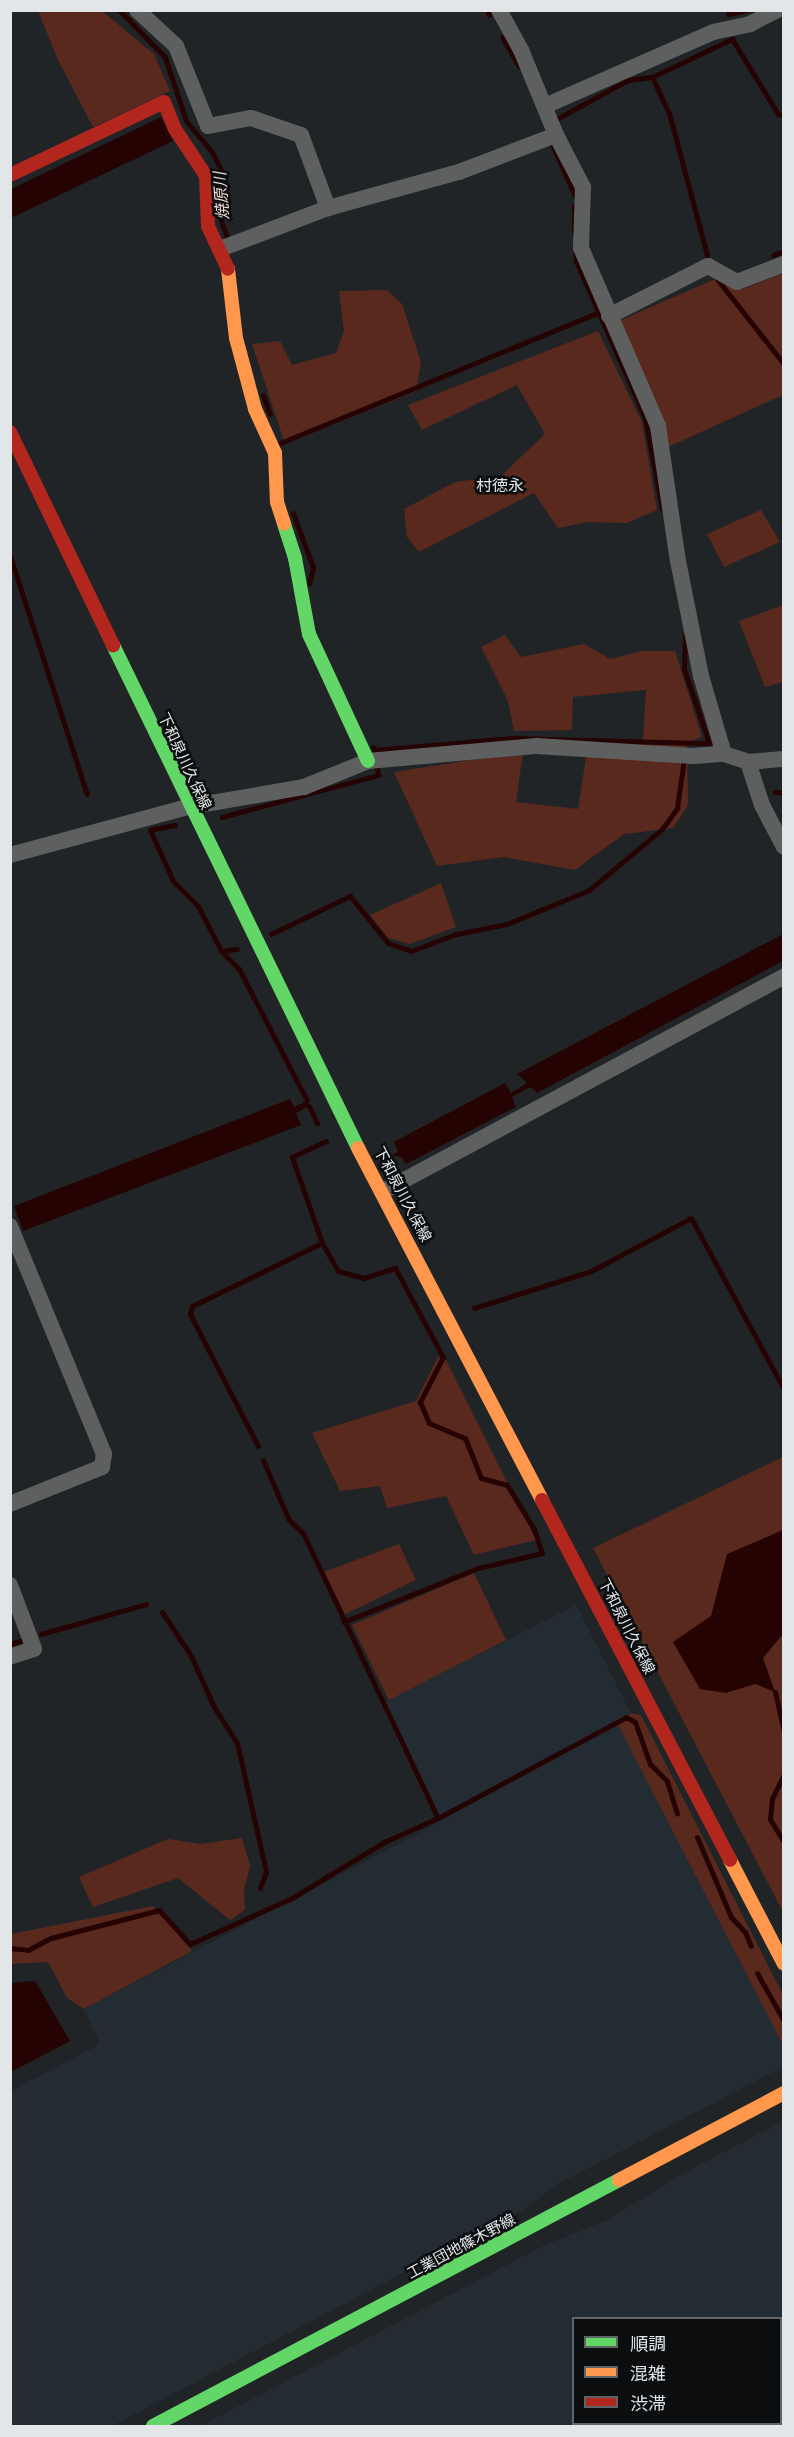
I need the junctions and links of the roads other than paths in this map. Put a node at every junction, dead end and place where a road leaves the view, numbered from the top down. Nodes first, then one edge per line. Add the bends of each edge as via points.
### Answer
1 (137, 10) edge
2 (499, 10) edge
3 (777, 10) edge
4 (552, 120) junction
5 (10, 175) edge
6 (328, 208) junction
7 (220, 249) junction
8 (783, 264) edge
9 (609, 316) junction
10 (10, 432) edge
11 (724, 754) junction
12 (783, 759) edge
13 (376, 761) junction
14 (748, 762) junction
15 (188, 807) junction
16 (783, 847) edge
17 (10, 855) edge
18 (783, 976) edge
19 (382, 1192) junction
20 (10, 1226) edge
21 (10, 1504) edge
22 (10, 1585) edge
23 (10, 1657) edge
24 (783, 1964) edge
25 (783, 2093) edge
26 (153, 2427) edge

1 - 6 street via 176,46 208,126 251,118 301,135
2 - 4 street
3 - 4 street via 750,24 713,32
4 - 6 street via 541,144
4 - 9 street via 583,187 581,248
5 - 7 street via 164,102 206,176 208,226
6 - 7 street
7 - 13 street via 228,268 236,338 255,409 275,453 277,502 295,558 309,634
8 - 9 street via 736,282 708,266
9 - 11 street via 658,426 678,561 701,676
10 - 15 street, 下和泉川久保線
11 - 13 street via 686,756 537,746
11 - 14 street
12 - 14 street
13 - 15 street via 304,787
14 - 16 street via 762,805
15 - 17 street
15 - 19 street, 下和泉川久保線
18 - 19 street
19 - 24 street, 下和泉川久保線
20 - 21 street via 104,1454 102,1467
22 - 23 street via 34,1649
25 - 26 street, 工業団地篠木野線

